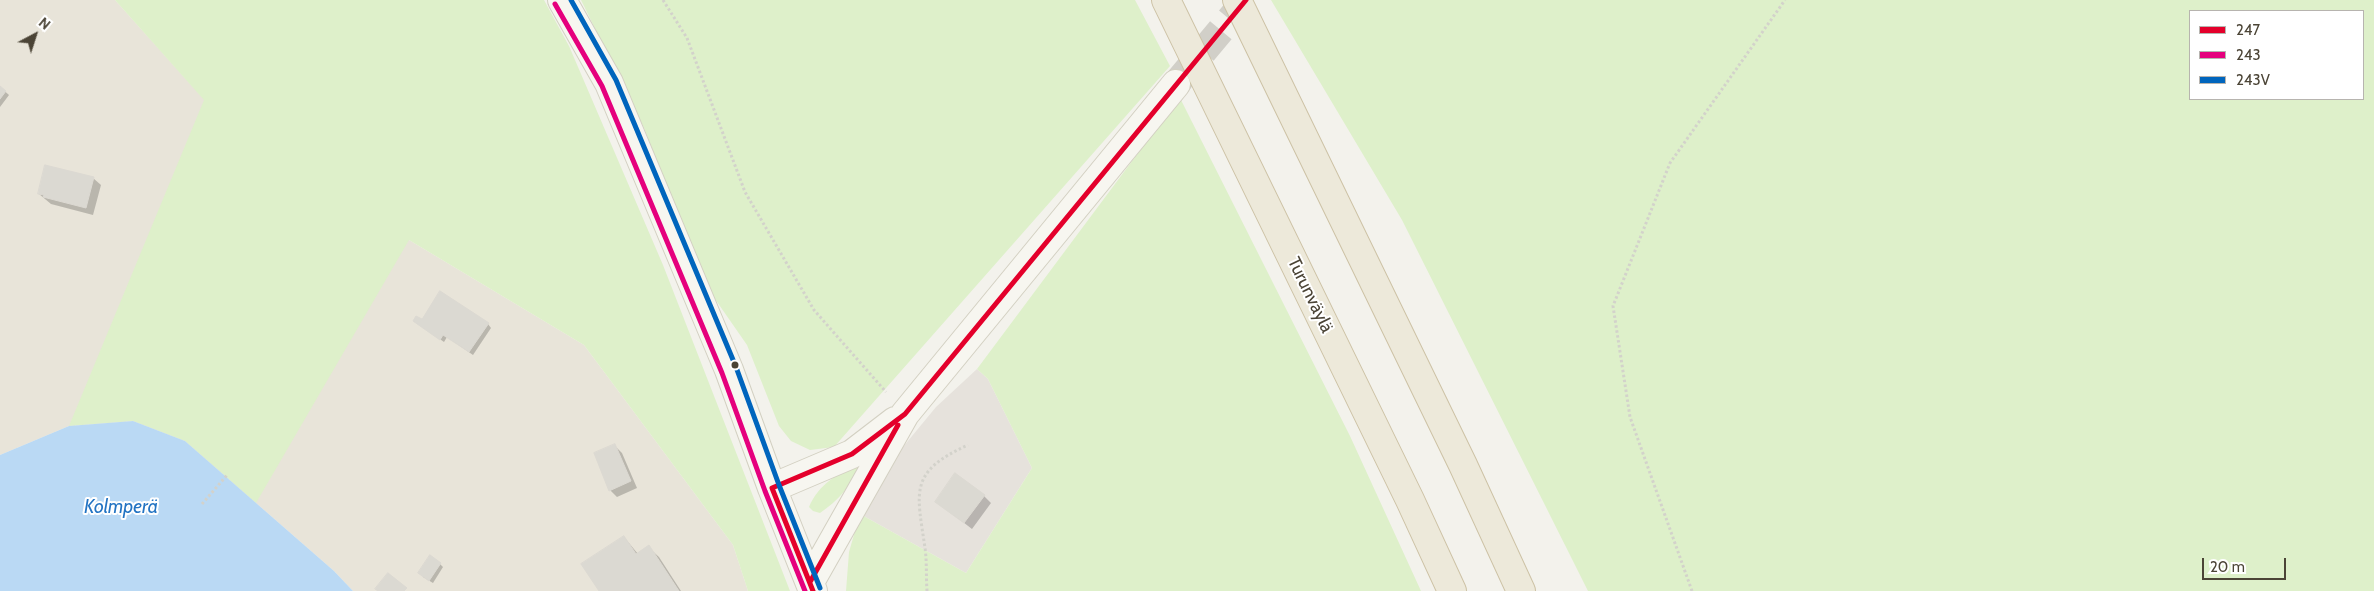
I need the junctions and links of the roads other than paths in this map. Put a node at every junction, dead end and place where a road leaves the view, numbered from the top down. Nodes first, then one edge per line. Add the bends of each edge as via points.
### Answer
1 (562, 0) edge
2 (1166, 0) edge
3 (1237, 0) edge
4 (1176, 84) tunnel mouth
5 (905, 414) junction
6 (772, 488) junction
7 (811, 587) edge
8 (1452, 591) edge
9 (1521, 591) edge

1 - 6 street via 612,92 729,370
2 - 8 highway, Turunväylä
3 - 9 highway
4 - 5 street
5 - 6 street via 852,454
5 - 7 street
6 - 7 street

